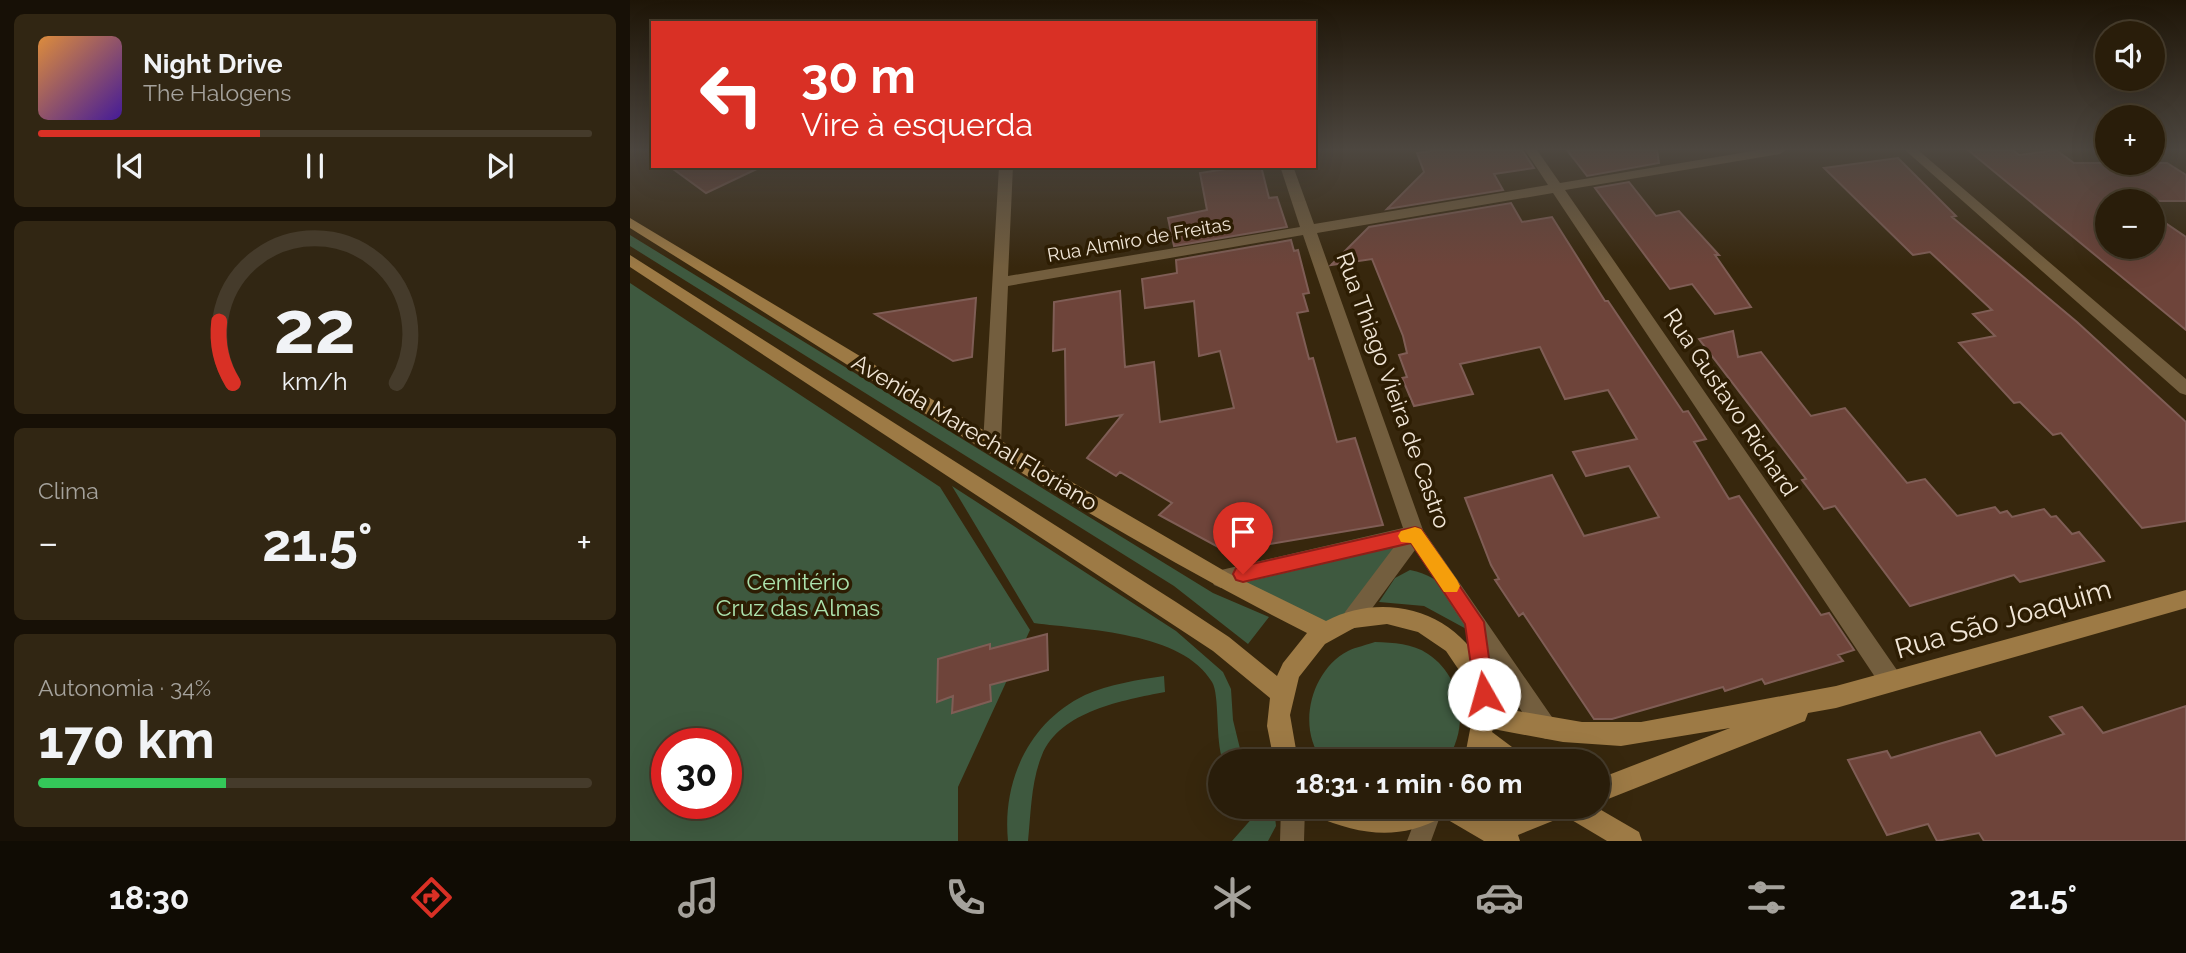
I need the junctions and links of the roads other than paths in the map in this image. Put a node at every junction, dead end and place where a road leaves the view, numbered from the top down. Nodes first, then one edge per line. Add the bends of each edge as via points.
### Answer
1 (1005, 189) edge
2 (1294, 189) edge
3 (1550, 189) edge
4 (1558, 189) edge
5 (1955, 189) edge
6 (630, 222) edge
7 (1308, 230) junction
8 (630, 260) edge
9 (1000, 282) junction
10 (2186, 389) edge
11 (992, 444) junction
12 (1415, 534) junction
13 (1221, 579) junction
14 (2186, 599) edge
15 (1353, 619) junction
16 (1475, 622) junction
17 (1325, 631) junction
18 (1891, 681) junction
19 (1280, 692) junction
20 (1484, 694) junction
21 (1836, 697) junction
22 (1546, 728) junction
23 (1482, 740) edge
24 (1282, 749) edge
25 (1610, 786) edge
26 (1293, 819) edge
27 (1351, 819) edge
28 (1405, 819) edge
29 (1432, 819) edge
30 (1458, 819) edge
31 (1532, 819) edge
32 (1594, 819) edge
33 (1492, 838) edge
34 (1292, 841) edge
35 (1419, 841) edge
36 (1630, 841) edge

1 - 9 street
2 - 7 street, Rua Thiago Vieira de Castro
3 - 7 street, Rua Almiro de Freitas
4 - 18 street, Rua Gustavo Richard
5 - 10 street
6 - 11 main road, Avenida Marechal Floriano
7 - 9 street, Rua Almiro de Freitas
7 - 12 street, Rua Thiago Vieira de Castro
8 - 19 main road, Avenida Marechal Floriano via 1190,623
9 - 11 street
11 - 13 main road, Avenida Marechal Floriano
12 - 13 street
12 - 15 street
12 - 16 street, Rua Thiago Vieira de Castro
13 - 17 main road, Avenida Marechal Floriano
14 - 18 main road, Rua São Joaquim
15 - 17 main road
15 - 20 main road via 1385,614 1408,618 1448,636 1471,662
16 - 20 street, Rua Thiago Vieira de Castro
16 - 22 street, Rua Thiago Vieira de Castro
17 - 19 main road via 1298,657
18 - 21 main road, Rua São Joaquim
19 - 24 main road via 1277,734
20 - 23 main road
21 - 22 main road, Rua São Joaquim via 1612,736
21 - 25 main road, Rua São Joaquim
22 - 23 main road, Rua São Joaquim
26 - 34 street
27 - 28 main road via 1392,823
29 - 35 street
30 - 33 main road
31 - 33 main road
32 - 36 main road

